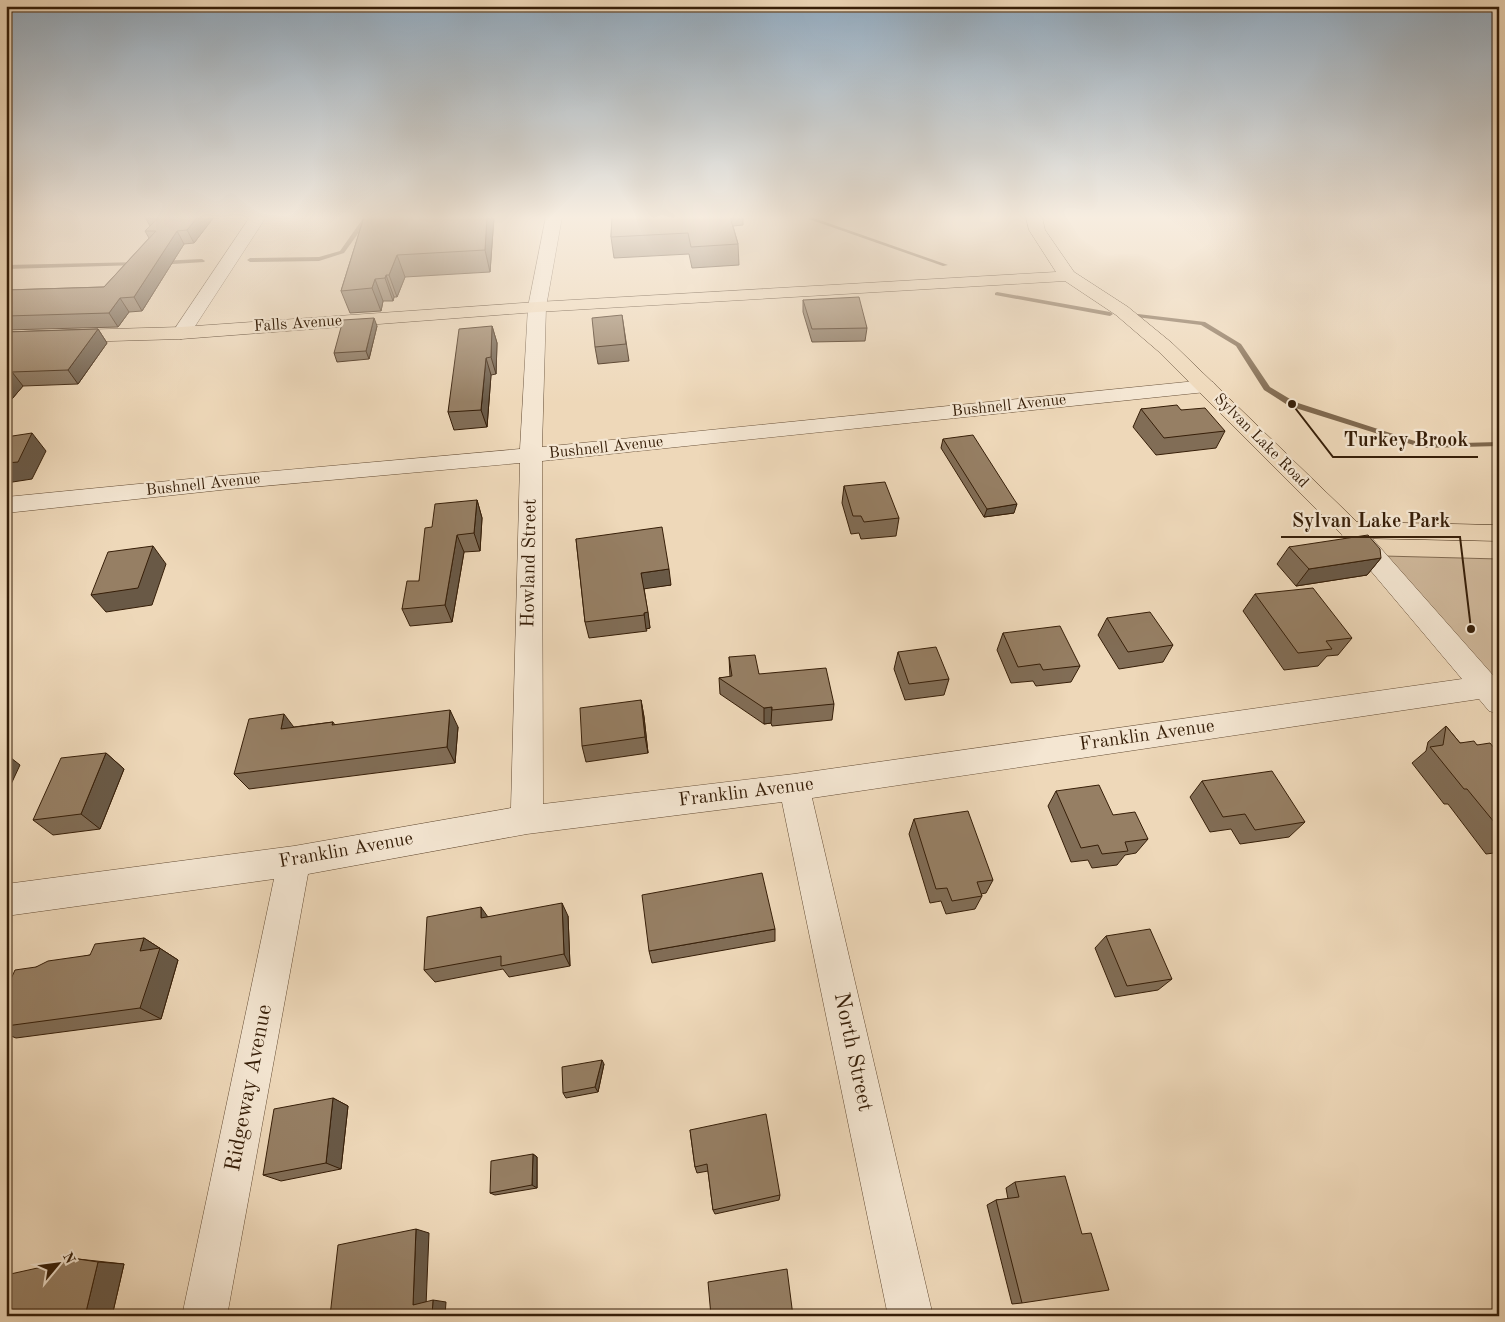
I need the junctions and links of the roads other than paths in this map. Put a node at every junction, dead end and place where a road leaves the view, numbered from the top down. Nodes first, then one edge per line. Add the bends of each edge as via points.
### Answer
1 (217, 279) edge
2 (542, 279) edge
3 (1022, 279) edge
4 (1072, 279) edge
5 (537, 307) junction
6 (181, 333) junction
7 (6, 338) edge
8 (1206, 386) junction
9 (531, 455) junction
10 (6, 505) edge
11 (1351, 530) junction
12 (1499, 533) edge
13 (1493, 695) edge
14 (794, 787) junction
15 (527, 820) junction
16 (294, 861) junction
17 (6, 900) edge
18 (204, 1316) edge
19 (911, 1316) edge

1 - 6 street
2 - 5 street, Howland Street
3 - 5 main road, Falls Avenue
4 - 8 main road, Sylvan Lake Road via 1122,311
5 - 6 main road, Falls Avenue
5 - 9 street, Howland Street
6 - 7 main road, Falls Avenue
8 - 9 street, Bushnell Avenue
8 - 11 main road, Sylvan Lake Road
9 - 10 street, Bushnell Avenue
9 - 15 street, Howland Street
11 - 12 main road
11 - 13 street, Sylvan Lake Road
13 - 14 street, Franklin Avenue
14 - 15 street, Franklin Avenue
14 - 19 street, North Street
15 - 16 street, Franklin Avenue
16 - 17 street, Franklin Avenue
16 - 18 street, Ridgeway Avenue

